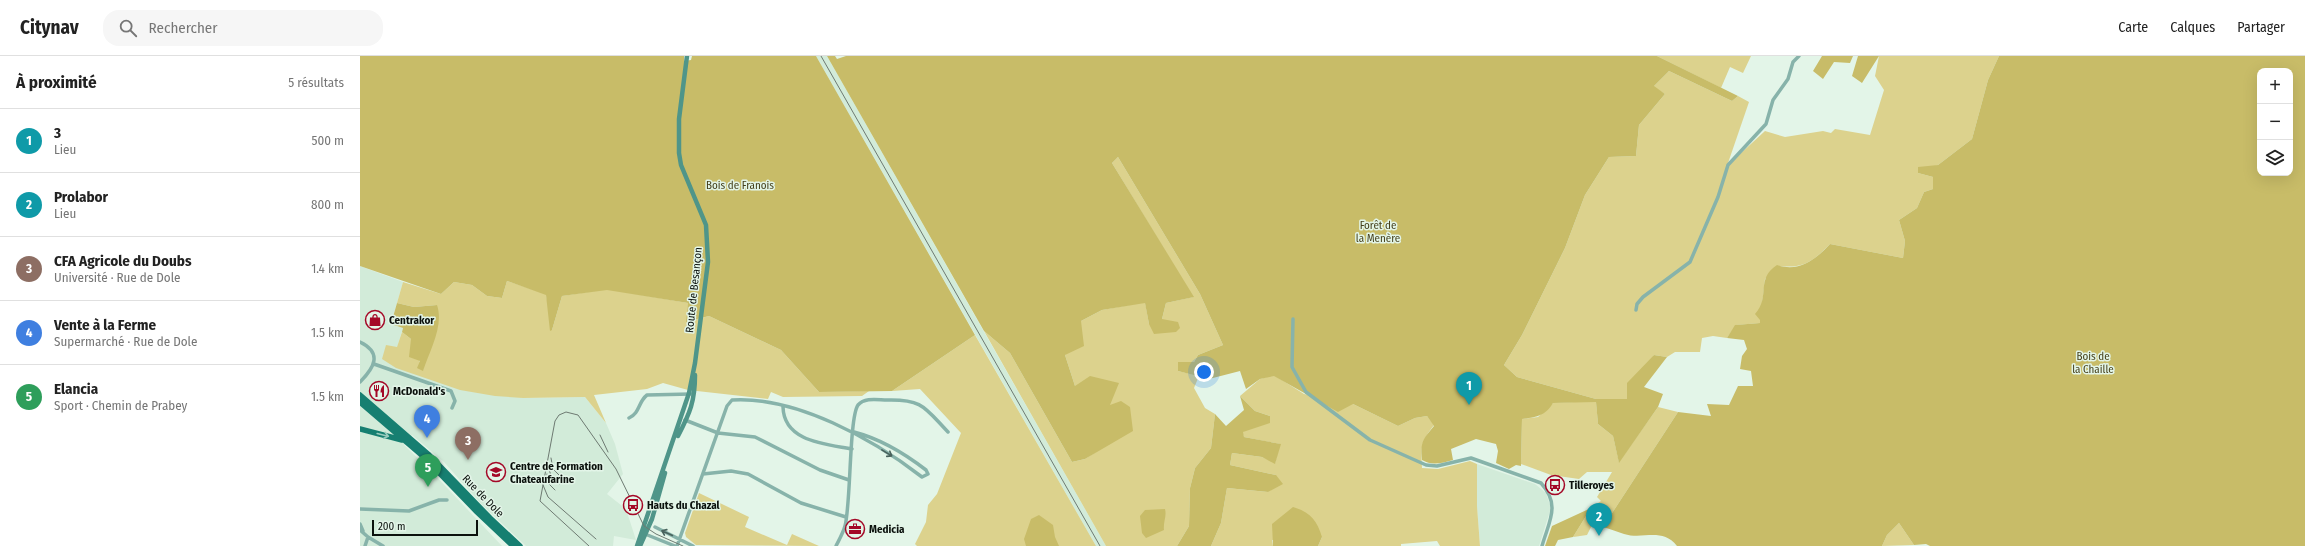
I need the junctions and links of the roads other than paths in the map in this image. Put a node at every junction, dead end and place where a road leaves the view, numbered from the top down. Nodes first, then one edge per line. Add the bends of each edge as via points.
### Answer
1 (687, 56) edge
2 (1800, 56) edge
3 (1636, 310) dead end
4 (1293, 319) dead end
5 (361, 343) edge
6 (695, 363) junction
7 (374, 364) junction
8 (360, 382) edge
9 (689, 393) junction
10 (360, 395) edge
11 (695, 395) junction
12 (360, 402) edge
13 (782, 407) junction
14 (452, 408) dead end
15 (629, 418) dead end
16 (683, 422) junction
17 (360, 429) edge
18 (854, 432) junction
19 (948, 432) dead end
20 (718, 433) junction
21 (405, 440) junction
22 (852, 449) junction
23 (703, 474) junction
24 (849, 480) junction
25 (447, 500) dead end
26 (360, 509) edge
27 (846, 517) junction
28 (360, 524) edge
29 (655, 527) dead end
30 (361, 530) edge
31 (645, 534) junction
32 (368, 537) junction
33 (680, 538) junction
34 (658, 539) junction
35 (676, 545) edge
36 (367, 546) edge
37 (382, 546) edge
38 (513, 546) edge
39 (520, 546) edge
40 (637, 546) edge
41 (640, 546) edge
42 (667, 546) edge
43 (693, 546) edge
44 (836, 546) edge
45 (1542, 546) edge

1 - 6 main road, Route de Besançon via 678,127 679,153 681,166 703,214 708,244
2 - 3 street via 1793,62 1788,79 1773,100 1766,124 1728,165 1718,197 1690,262 1643,297 1636,304
4 - 45 street via 1292,367 1306,392 1370,440 1426,465 1438,466 1471,458 1541,483 1550,492 1554,506
5 - 7 street via 372,350
6 - 9 main road, Route de Besançon
6 - 11 main road, Route de Besançon
7 - 8 street
7 - 14 street via 446,388 454,396
9 - 11 street
9 - 15 street via 647,395 642,399 637,413
9 - 16 main road, Route de Besançon
10 - 39 main road, Rue de Dole via 439,464
11 - 16 main road, Route de Besançon
12 - 21 main road, Rue de Dole
13 - 18 street
13 - 20 street via 734,400 727,406
13 - 22 street via 786,421 798,434 823,445
16 - 20 street
16 - 31 main road
16 - 40 main road
17 -> 21 main road
18 -> 18 street via 922,477 928,474 904,454
18 - 19 street via 857,409 863,402 904,399 922,405
18 - 22 street
20 - 23 street
20 - 24 street via 755,437 820,470
21 - 38 main road, Rue de Dole
22 - 24 street
23 - 27 street via 742,473 801,503
23 - 33 street
24 - 27 street
25 - 26 street via 439,500 409,511
27 - 44 street
28 - 30 street
33 -> 29 street
30 - 32 street
31 - 34 street
31 - 41 main road
32 - 36 street
32 - 37 street
33 - 35 street
33 - 43 street
34 - 35 street
34 - 42 street

